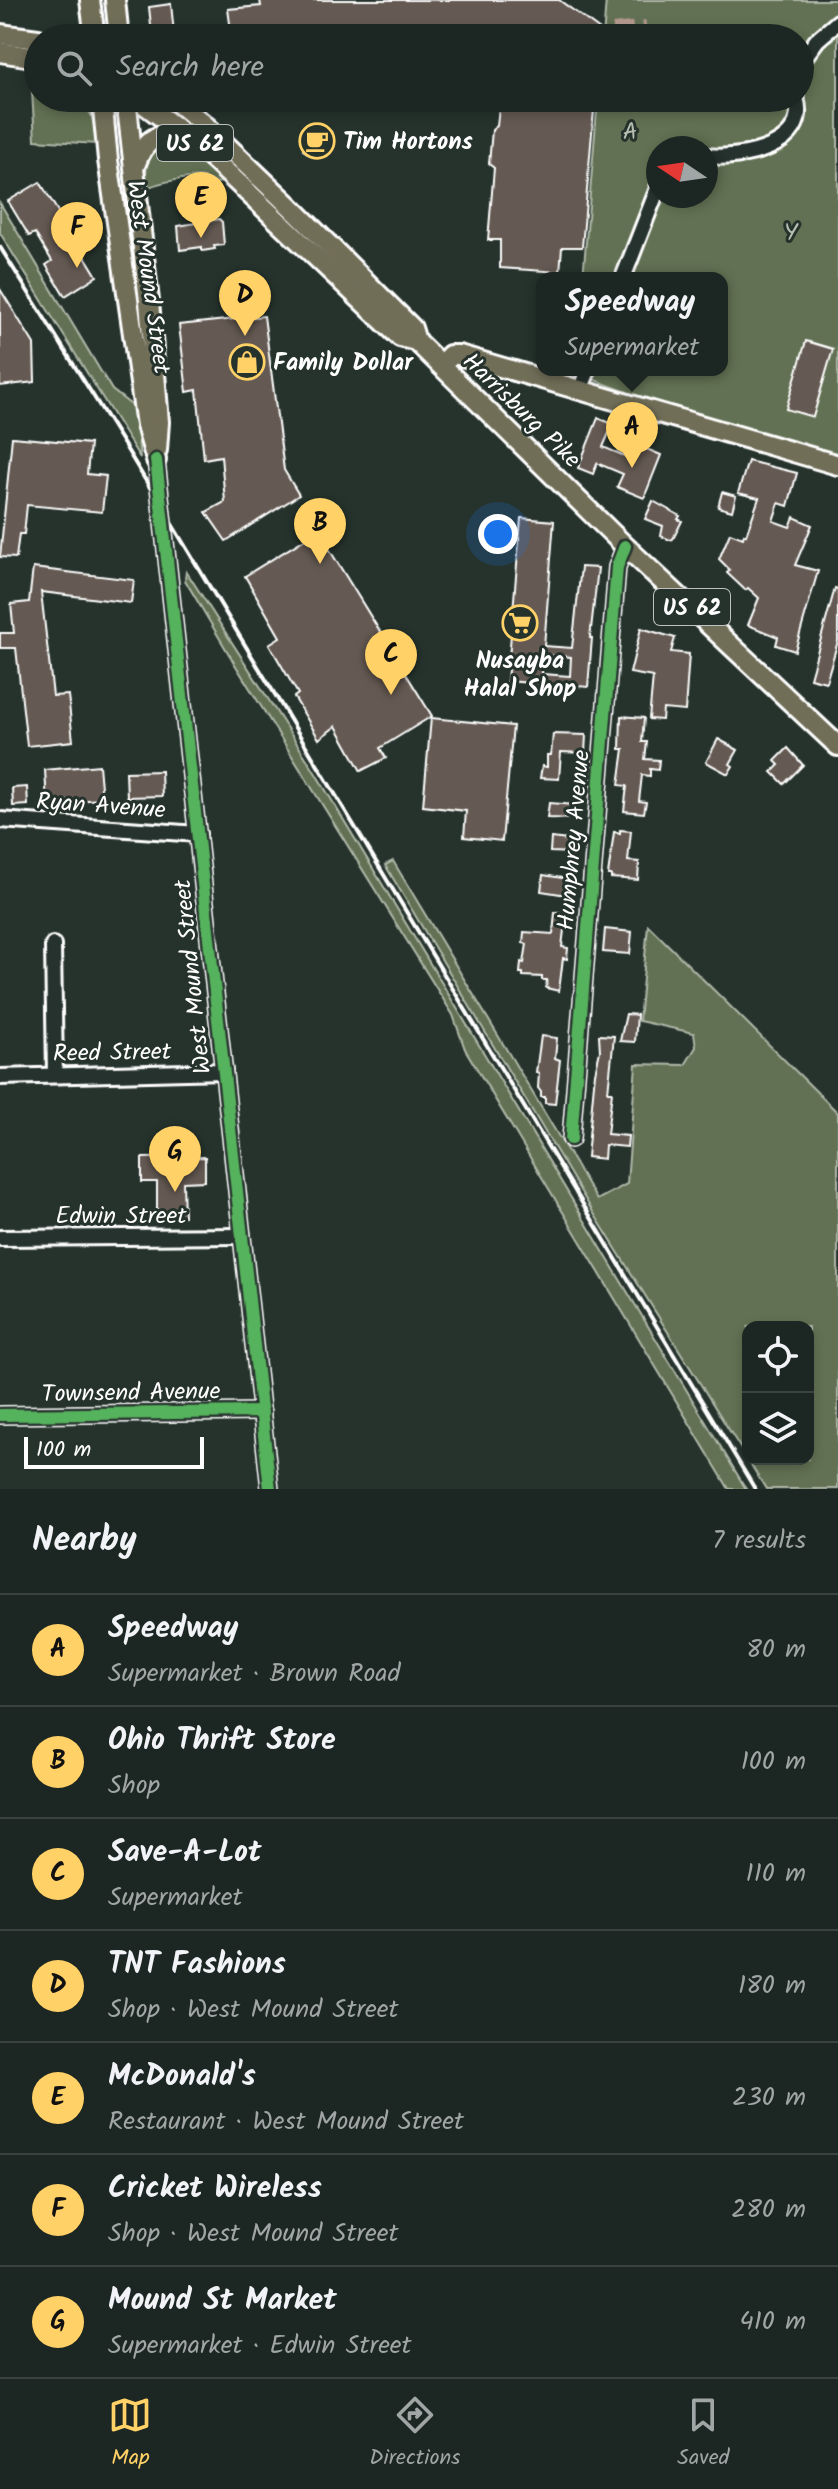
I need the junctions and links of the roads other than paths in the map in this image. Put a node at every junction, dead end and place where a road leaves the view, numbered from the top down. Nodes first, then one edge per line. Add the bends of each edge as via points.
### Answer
1 (90, 0) edge
2 (115, 0) edge
3 (838, 22) edge
4 (93, 24) edge
5 (118, 24) edge
6 (0, 34) edge
7 (24, 37) edge
8 (814, 44) edge
9 (0, 52) edge
10 (24, 56) edge
11 (103, 112) edge
12 (128, 112) edge
13 (155, 112) edge
14 (189, 112) edge
15 (798, 112) edge
16 (196, 143) junction
17 (718, 158) edge
18 (135, 168) junction
19 (650, 208) edge
20 (625, 272) edge
21 (416, 341) junction
22 (441, 365) junction
23 (586, 376) edge
24 (580, 391) junction
25 (156, 460) junction
26 (838, 465) edge
27 (625, 546) junction
28 (838, 746) edge
29 (0, 820) edge
30 (198, 834) junction
31 (53, 945) dead end
32 (224, 1071) junction
33 (55, 1075) junction
34 (0, 1077) edge
35 (571, 1139) dead end
36 (242, 1236) junction
37 (0, 1238) edge
38 (262, 1412) junction
39 (0, 1415) edge
40 (270, 1489) edge

1 - 4 main road
2 - 5 main road
3 - 8 street
6 - 7 main road
9 - 10 main road
11 - 25 main road, West Mound Street via 146,425
12 - 18 main road, West Mound Street
13 - 16 main road, Harrisburg Pike / US 62
14 - 21 main road, Harrisburg Pike / US 62 via 412,328
15 - 17 street via 797,124 782,141
16 - 18 main road via 178,135 159,136 142,148
16 - 21 main road, Harrisburg Pike / US 62 via 400,337
18 - 25 main road, West Mound Street via 159,422
19 - 20 street
21 - 22 main road, Harrisburg Pike / US 62
22 - 24 main road via 450,355 459,355
22 - 27 main road, Harrisburg Pike / US 62
23 - 24 street
24 - 26 main road
25 - 30 street, West Mound Street
27 - 28 main road, Harrisburg Pike / US 62
27 - 35 street, Humphrey Avenue via 617,567
29 - 30 street, Ryan Avenue
30 - 32 street, West Mound Street
31 - 33 street
32 - 33 street, Reed Street
32 - 36 street, West Mound Street
33 - 34 street, Reed Street
36 - 37 street, Edwin Street
36 - 38 street, West Mound Street
38 - 39 street, Townsend Avenue
38 - 40 street, West Mound Street

